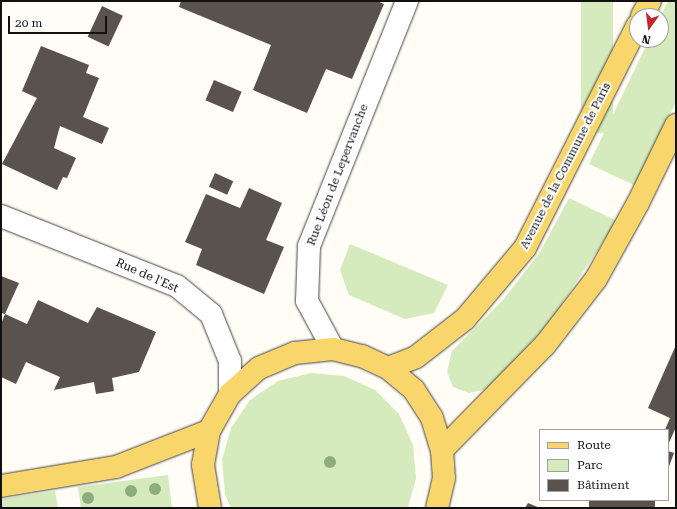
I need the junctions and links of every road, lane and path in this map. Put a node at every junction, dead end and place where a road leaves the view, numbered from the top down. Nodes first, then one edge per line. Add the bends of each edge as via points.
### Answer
1 (407, 1) edge
2 (629, 42) edge
3 (676, 124) edge
4 (1, 216) edge
5 (333, 350) junction
6 (388, 368) junction
7 (230, 394) junction
8 (209, 431) junction
9 (442, 450) junction
10 (1, 486) edge
11 (439, 507) edge
12 (210, 508) edge

1 - 5 street, Rue Léon de Lepervanche via 309,246 307,301
2 - 6 main road, Avenue de la Commune de Paris via 525,248 465,319 416,357
3 - 9 main road via 638,204 596,279 545,345
4 - 7 street, Rue de l'Est via 177,286 211,314 230,361
5 - 6 main road via 362,356
5 - 7 main road via 294,353 259,368
6 - 9 main road via 414,390 432,418
7 - 8 main road
8 - 10 main road via 116,467
8 - 12 main road via 203,465
9 - 11 main road via 444,478

